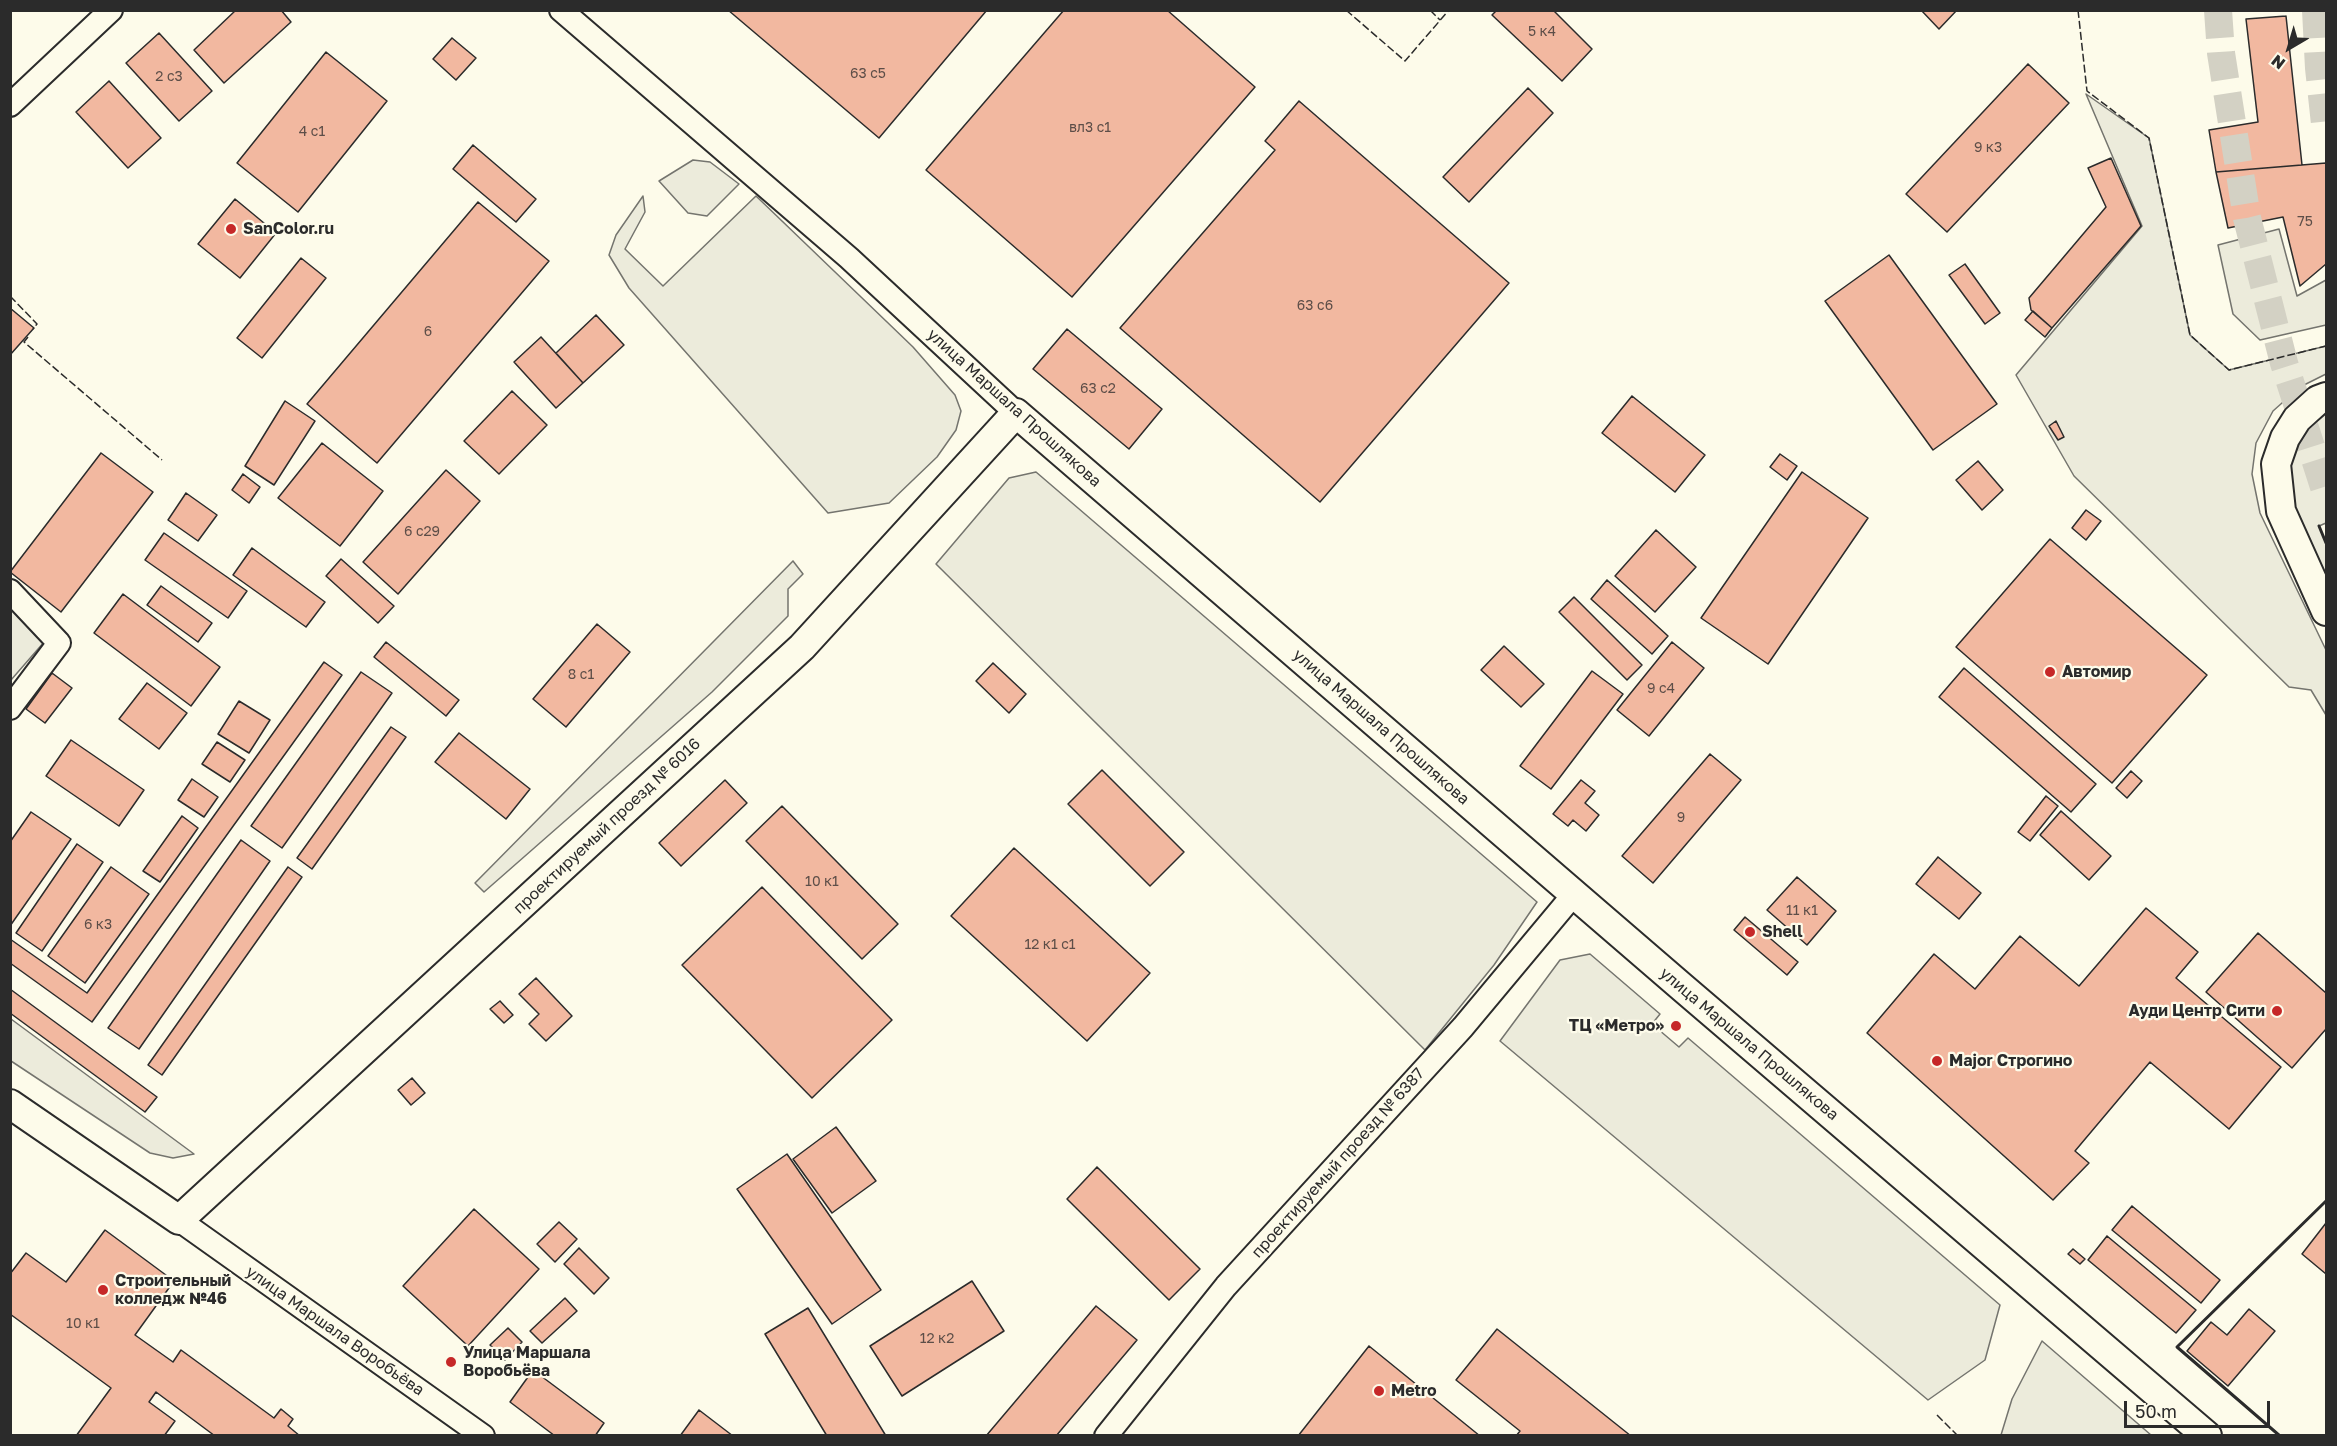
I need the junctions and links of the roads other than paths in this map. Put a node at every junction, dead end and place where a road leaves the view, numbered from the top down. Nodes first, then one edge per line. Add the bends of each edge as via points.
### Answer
1 (111, 10) edge
2 (561, 10) edge
3 (10, 105) edge
4 (2326, 397) edge
5 (1016, 413) junction
6 (10, 591) edge
7 (2326, 611) edge
8 (10, 708) edge
9 (1574, 894) junction
10 (10, 1104) edge
11 (178, 1220) junction
12 (483, 1436) edge
13 (1106, 1436) edge
14 (2207, 1436) edge

1 - 3 street
2 - 5 street, улица Маршала Прошлякова via 849,258
4 - 7 main road via 2297,418 2276,464 2281,511
5 - 9 main road, улица Маршала Прошлякова
5 - 11 main road, проектируемый проезд № 6016 via 802,647
6 - 8 street via 59,643
9 - 13 street, проектируемый проезд № 6387 via 1463,1027 1226,1286
9 - 14 main road, улица Маршала Прошлякова
10 - 11 main road, улица Маршала Воробьёва
11 - 12 street, улица Маршала Воробьёва

